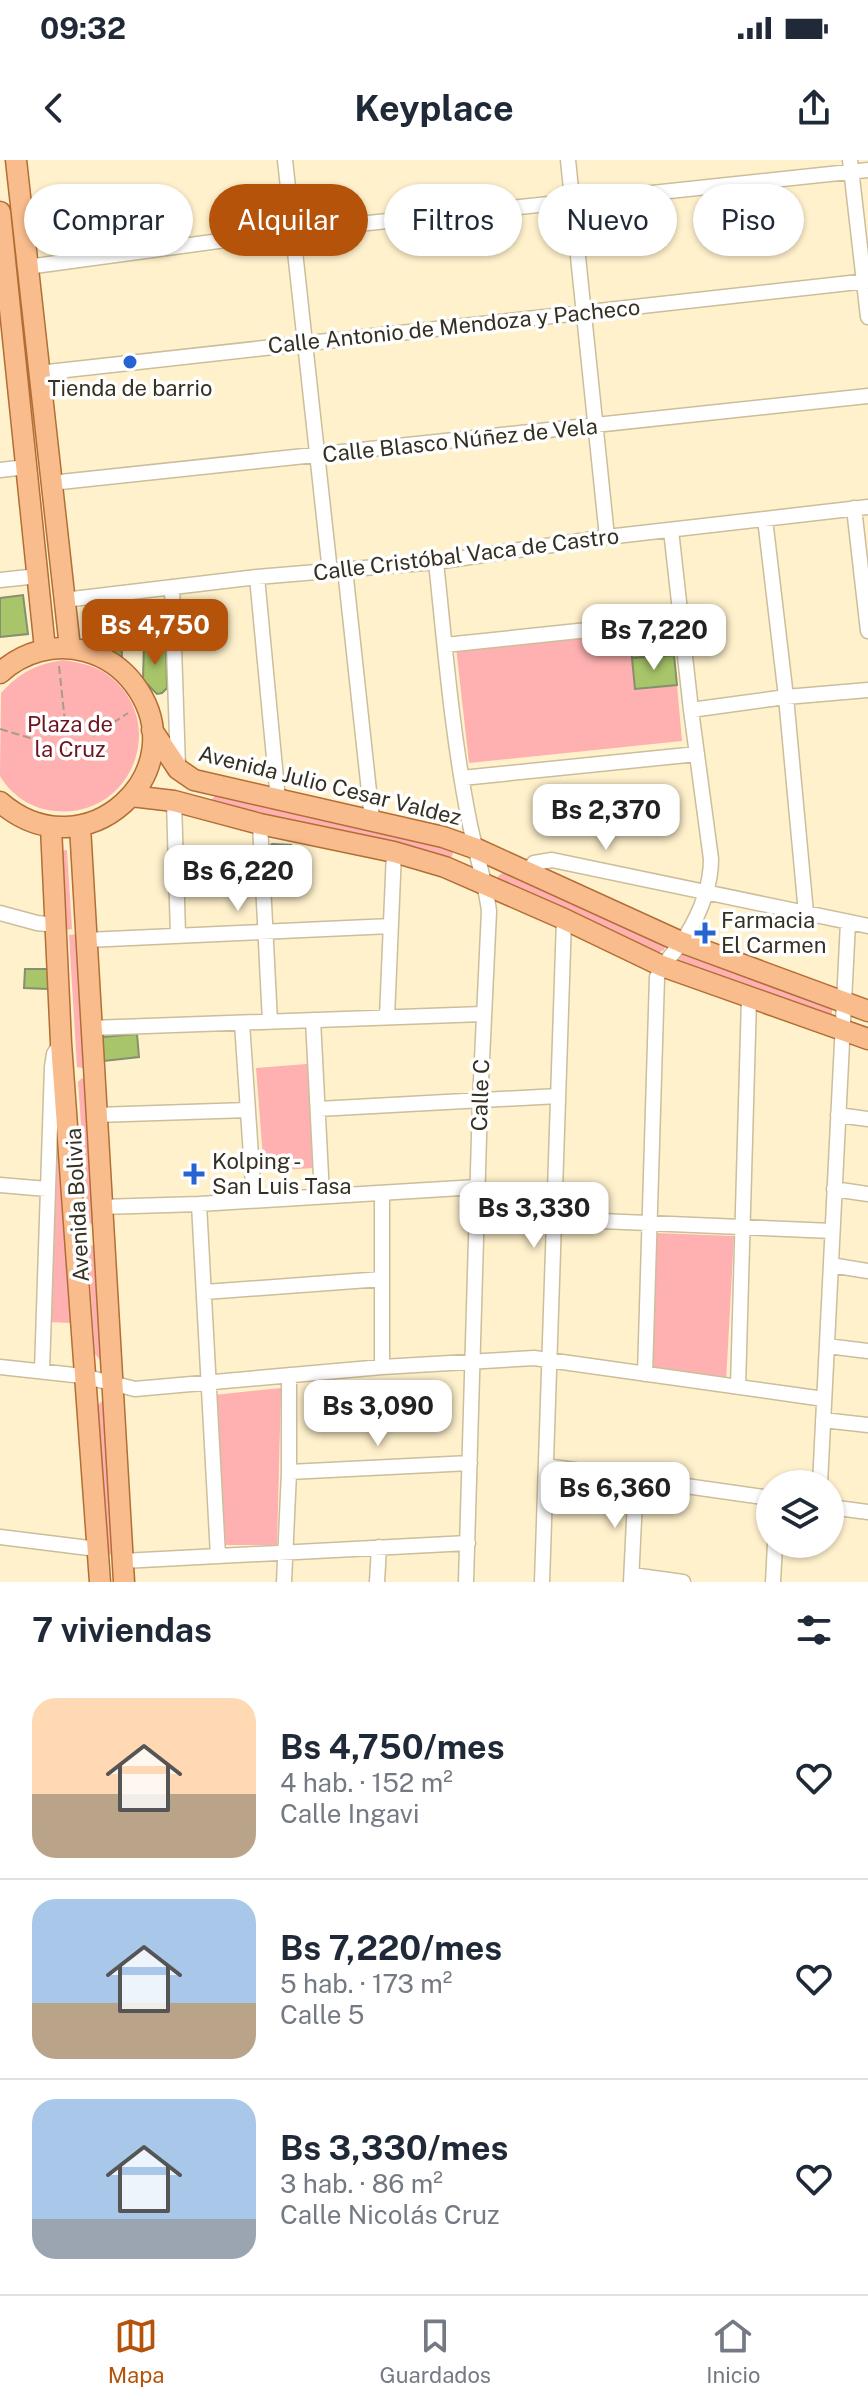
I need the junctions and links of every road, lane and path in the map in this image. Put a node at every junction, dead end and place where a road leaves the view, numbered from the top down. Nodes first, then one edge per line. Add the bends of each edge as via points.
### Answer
1 (16, 160) edge
2 (285, 160) edge
3 (568, 160) edge
4 (850, 166) edge
5 (868, 170) edge
6 (288, 184) edge
7 (570, 184) edge
8 (677, 188) edge
9 (538, 205) edge
10 (0, 212) edge
11 (368, 223) edge
12 (209, 242) edge
13 (296, 256) edge
14 (578, 256) edge
15 (27, 267) junction
16 (866, 281) edge
17 (585, 311) junction
18 (868, 317) edge
19 (306, 342) junction
20 (39, 373) junction
21 (868, 396) edge
22 (595, 425) junction
23 (318, 455) junction
24 (26, 467) junction
25 (0, 470) edge
26 (51, 483) junction
27 (861, 508) edge
28 (765, 519) junction
29 (671, 530) junction
30 (607, 537) junction
31 (436, 562) junction
32 (345, 569) junction
33 (330, 572) junction
34 (38, 576) junction
35 (257, 577) junction
36 (0, 580) edge
37 (172, 587) junction
38 (64, 600) junction
39 (866, 601) edge
40 (683, 620) junction
41 (868, 631) edge
42 (445, 645) junction
43 (58, 654) junction
44 (0, 673) edge
45 (868, 690) edge
46 (786, 697) junction
47 (691, 710) junction
48 (129, 712) dead end
49 (65, 722) dead end
50 (0, 729) edge
51 (152, 730) junction
52 (93, 736) dead end
53 (40, 741) dead end
54 (697, 754) junction
55 (178, 769) junction
56 (462, 778) junction
57 (131, 796) junction
58 (278, 800) junction
59 (174, 801) junction
60 (0, 802) edge
61 (372, 819) junction
62 (260, 824) junction
63 (80, 826) junction
64 (51, 827) junction
65 (477, 849) junction
66 (394, 852) junction
67 (527, 872) junction
68 (485, 886) junction
69 (706, 892) junction
70 (0, 913) edge
71 (806, 913) junction
72 (564, 919) junction
73 (848, 922) junction
74 (56, 925) junction
75 (391, 926) junction
76 (868, 926) edge
77 (266, 930) junction
78 (178, 935) junction
79 (87, 940) junction
80 (681, 942) junction
81 (662, 966) junction
82 (749, 998) junction
83 (843, 1002) junction
84 (868, 1011) edge
85 (483, 1014) junction
86 (387, 1017) junction
87 (313, 1020) junction
88 (270, 1022) junction
89 (242, 1023) junction
90 (91, 1028) junction
91 (842, 1031) junction
92 (868, 1039) edge
93 (61, 1043) junction
94 (558, 1096) junction
95 (480, 1102) junction
96 (318, 1109) junction
97 (248, 1110) junction
98 (96, 1115) junction
99 (838, 1115) junction
100 (868, 1119) edge
101 (0, 1185) edge
102 (477, 1187) junction
103 (47, 1189) junction
104 (834, 1189) junction
105 (382, 1193) junction
106 (868, 1194) edge
107 (322, 1195) junction
108 (254, 1200) junction
109 (199, 1204) junction
110 (101, 1207) junction
111 (554, 1219) junction
112 (649, 1224) junction
113 (741, 1227) junction
114 (832, 1231) junction
115 (831, 1265) junction
116 (868, 1271) edge
117 (382, 1279) junction
118 (205, 1292) junction
119 (827, 1346) junction
120 (868, 1351) edge
121 (471, 1361) junction
122 (549, 1361) junction
123 (0, 1367) edge
124 (382, 1367) junction
125 (42, 1371) junction
126 (645, 1374) junction
127 (289, 1375) junction
128 (83, 1376) junction
129 (209, 1381) junction
130 (111, 1383) junction
131 (738, 1387) junction
132 (824, 1399) junction
133 (823, 1420) junction
134 (868, 1425) edge
135 (470, 1463) junction
136 (546, 1466) junction
137 (821, 1470) edge
138 (289, 1472) junction
139 (636, 1479) junction
140 (756, 1496) edge
141 (844, 1509) edge
142 (868, 1512) edge
143 (0, 1537) edge
144 (468, 1543) junction
145 (379, 1547) junction
146 (97, 1549) junction
147 (286, 1552) junction
148 (218, 1556) junction
149 (774, 1558) edge
150 (123, 1561) junction
151 (632, 1578) edge
152 (100, 1582) edge
153 (124, 1582) edge
154 (284, 1582) edge
155 (377, 1582) edge
156 (466, 1582) edge
157 (542, 1582) edge
158 (683, 1582) edge
159 (773, 1582) edge

1 - 15 main road
2 - 6 street
3 - 7 street
4 - 5 street
4 - 8 street
4 - 16 street
9 - 11 street
10 - 24 main road
12 - 15 street
13 - 19 street
14 - 17 street
15 - 20 main road
16 - 17 street, Calle Antonio de Mendoza y Pacheco
16 - 18 street
17 - 19 street, Calle Antonio de Mendoza y Pacheco
17 - 22 street
19 - 20 street, Calle Antonio de Mendoza y Pacheco
19 - 23 street
20 - 26 main road
21 - 22 street, Calle Blasco Núñez de Vela
22 - 23 street, Calle Blasco Núñez de Vela
22 - 30 street
23 - 26 street, Calle Blasco Núñez de Vela
23 - 33 street
24 - 25 street
24 - 34 main road
26 - 38 main road
27 - 28 street, Calle Cristóbal Vaca de Castro
27 - 39 street
28 - 29 street, Calle Cristóbal Vaca de Castro
28 - 46 street
29 - 30 street, Calle Cristóbal Vaca de Castro
29 - 40 street
30 - 31 street, Calle Cristóbal Vaca de Castro
31 - 32 street, Calle Cristóbal Vaca de Castro
31 - 42 street, Calle C
32 - 33 street, Calle Cristóbal Vaca de Castro
32 - 61 street
33 - 35 street, Calle Cristóbal Vaca de Castro
34 - 36 street
34 - 43 main road
35 - 37 street, Calle Cristóbal Vaca de Castro
35 - 58 street
37 - 38 street, Calle Cristóbal Vaca de Castro
37 - 55 street
38 - 43 main road
39 - 41 street
40 - 42 street
40 - 47 street
42 - 56 street, Calle C
43 - 44 main road via 20,658
43 - 49 path
43 - 51 main road via 97,655 121,669 139,691
45 - 46 street
46 - 47 street
46 - 71 street
47 - 54 street
48 - 52 path
50 - 53 path
51 - 55 main road, Avenida Julio Cesar Valdez
51 - 57 main road via 146,772
54 - 56 street
54 - 69 street via 711,859
55 - 58 main road, Avenida Julio Cesar Valdez via 194,780
56 - 65 street, Calle C
57 - 59 main road
57 - 63 main road via 108,815
58 - 61 main road, Avenida Julio Cesar Valdez
59 - 62 main road
59 - 78 street
60 - 64 main road via 26,820
61 - 65 main road, Avenida Julio Cesar Valdez
62 - 66 main road
62 - 77 street
63 - 64 main road
63 - 79 main road, Avenida Bolivia
64 - 74 main road, Avenida Bolivia
65 - 67 main road, Avenida Julio Cesar Valdez
65 - 68 street, Calle C
66 - 68 main road
66 - 75 street
67 - 69 street via 534,863 552,860
67 - 80 main road, Avenida Julio Cesar Valdez
68 - 72 main road
68 - 85 street, Calle C via 489,911
69 - 71 street
69 - 80 street
70 - 74 street
71 - 73 street
72 - 81 main road
72 - 94 street
73 - 76 street
73 - 83 street
74 - 93 main road, Avenida Bolivia
75 - 77 street
75 - 86 street
77 - 78 street
77 - 88 street
78 - 79 street
79 - 90 main road, Avenida Bolivia
80 - 81 street
80 - 83 main road, Avenida Julio Cesar Valdez
81 - 82 main road
81 - 112 street via 657,977
82 - 91 main road
82 - 113 street
83 - 84 main road, Avenida Julio Cesar Valdez
83 - 91 street
85 - 86 street
85 - 95 street, Calle C
86 - 87 street
87 - 88 street
87 - 96 street
88 - 89 street
89 - 90 street
89 - 97 street
90 - 98 main road, Avenida Bolivia
91 - 92 main road
91 - 99 street
93 - 103 street via 52,1067
93 - 128 main road, Avenida Bolivia
94 - 95 street
94 - 111 street
95 - 96 street
95 - 102 street, Calle C
96 - 107 street
97 - 98 street
97 - 108 street
98 - 110 main road, Avenida Bolivia
99 - 100 street
99 - 104 street
101 - 103 street
102 - 105 street
102 - 121 street, Calle C
103 - 125 street
104 - 106 street
104 - 114 street
105 - 107 street
105 - 117 street
107 - 108 street
108 - 109 street
109 - 110 street
109 - 118 street
110 - 130 main road, Avenida Bolivia
111 - 112 street
111 - 122 street
112 - 113 street
112 - 126 street
113 - 114 street
113 - 131 street
114 - 115 street
115 - 116 street
115 - 119 street
117 - 118 street
117 - 124 street
118 - 129 street
119 - 120 street
119 - 132 street
121 - 122 street
121 - 124 street
121 - 135 street, Calle C
122 - 126 street
122 - 136 street
123 - 125 street
124 - 127 street
125 - 128 street
126 - 131 street
127 - 129 street
127 - 138 street
128 - 130 street
128 - 146 main road, Avenida Bolivia
129 - 130 street via 135,1389
129 - 148 street
130 - 150 main road, Avenida Bolivia
131 - 132 street
132 - 133 street
133 - 134 street
133 - 137 street
135 - 138 street
135 - 144 street, Calle C
136 - 139 street
136 - 157 street
138 - 147 street
139 - 140 street
139 - 151 street
141 - 142 street
143 - 146 street
144 - 145 street
144 - 156 street, Calle C
145 - 147 street
145 - 155 street
146 - 152 main road, Avenida Bolivia
147 - 148 street
147 - 154 street
148 - 150 street
149 - 159 street
150 - 153 main road, Avenida Bolivia
151 - 158 street

